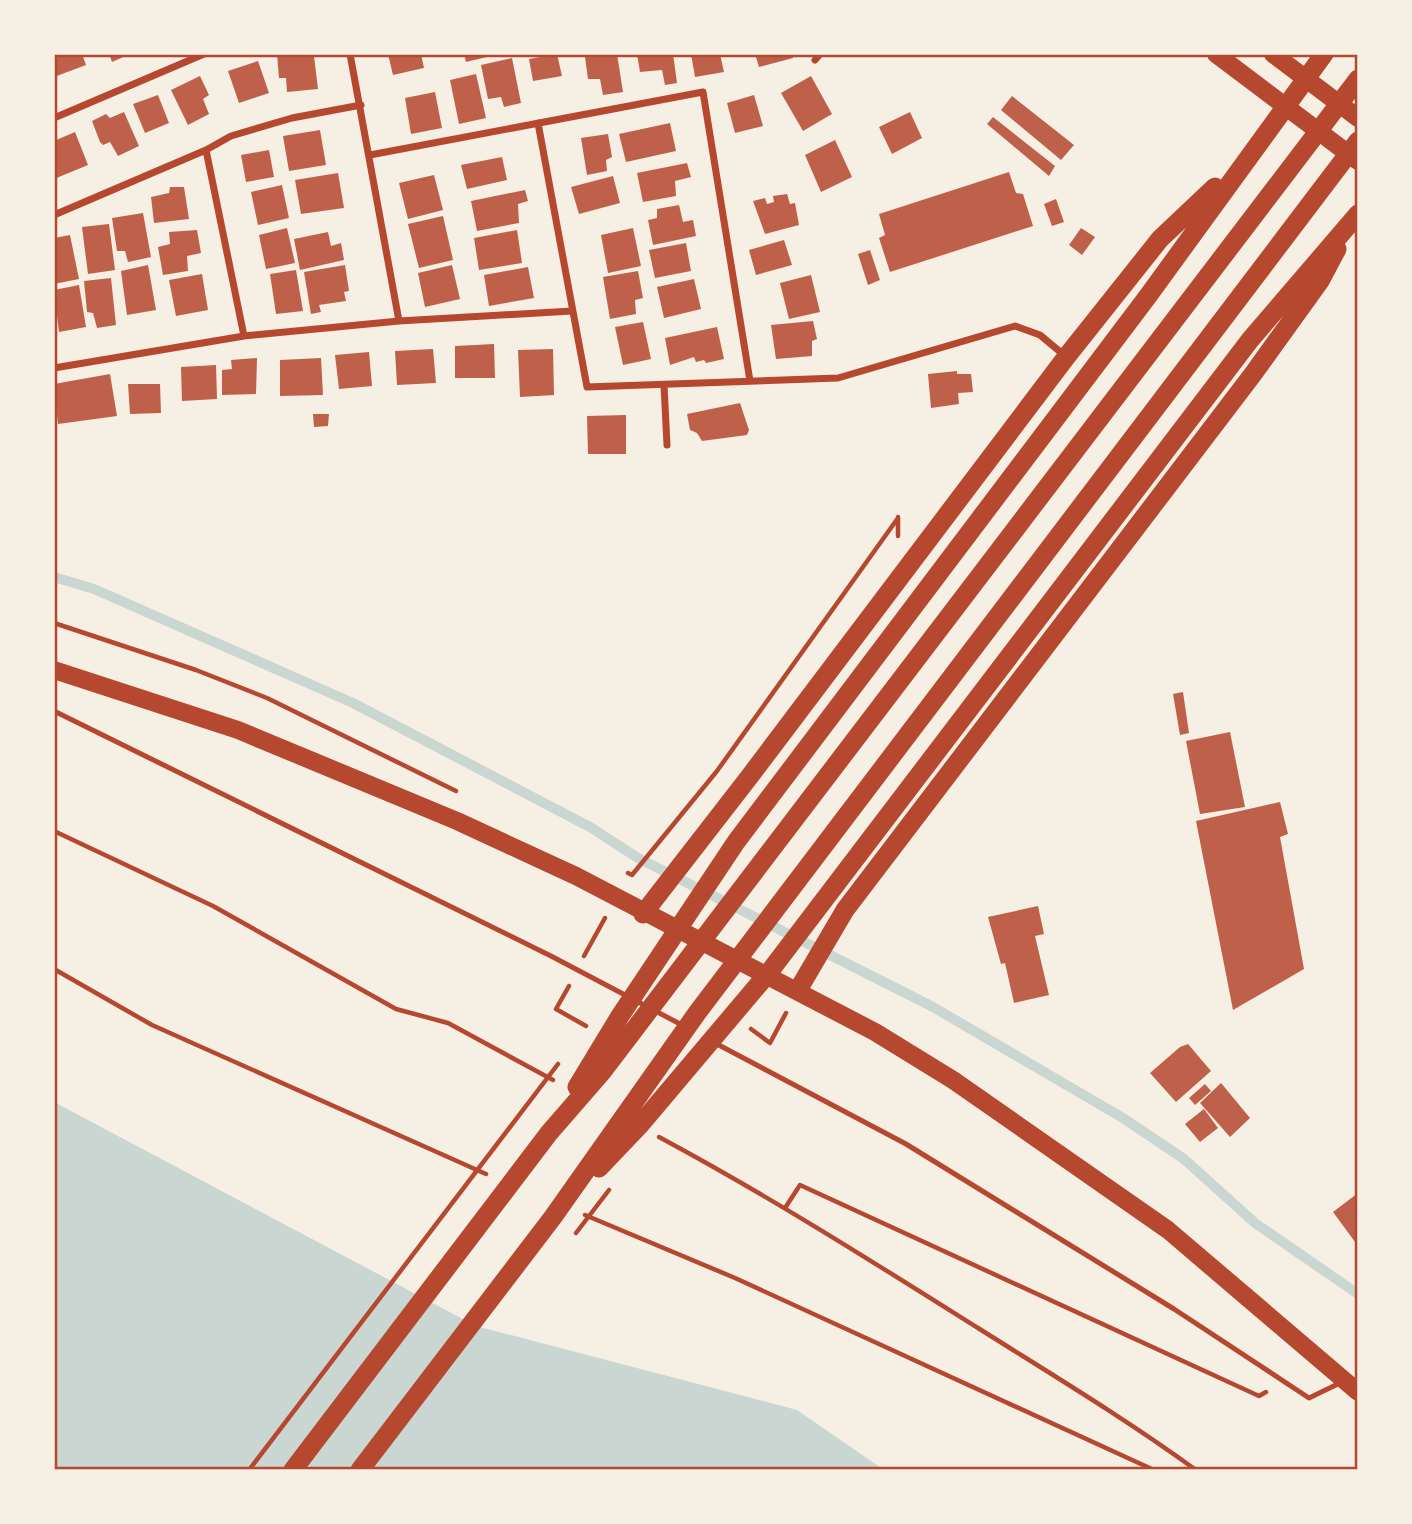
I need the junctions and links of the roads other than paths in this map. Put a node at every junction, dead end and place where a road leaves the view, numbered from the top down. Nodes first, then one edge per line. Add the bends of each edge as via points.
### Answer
1 (204, 54) edge
2 (350, 54) edge
3 (1216, 54) edge
4 (1273, 54) edge
5 (1324, 54) edge
6 (1306, 79) junction
7 (1358, 79) edge
8 (361, 105) junction
9 (1286, 106) junction
10 (54, 118) edge
11 (1358, 118) edge
12 (538, 123) junction
13 (1358, 141) edge
14 (206, 150) junction
15 (1253, 151) junction
16 (370, 156) junction
17 (1358, 161) edge
18 (54, 215) edge
19 (1354, 219) edge
20 (572, 311) junction
21 (399, 321) junction
22 (244, 335) junction
23 (1067, 356) junction
24 (54, 368) edge
25 (750, 381) junction
26 (664, 386) junction
27 (667, 445) dead end
28 (54, 670) edge
29 (54, 711) edge
30 (643, 914) junction
31 (798, 990) junction
32 (550, 1133) junction
33 (552, 1217) junction
34 (1354, 1387) edge
35 (293, 1470) edge
36 (360, 1470) edge

1 - 10 street
2 - 8 street
3 - 9 main road
4 - 6 main road
5 - 6 highway
6 - 9 highway
6 - 11 main road
7 - 32 highway via 602,1072
8 - 14 street via 292,118 231,136
8 - 16 street
9 - 15 highway
9 - 17 main road
12 - 16 street
12 - 20 street
12 - 25 street via 703,92
13 - 33 highway via 705,1002
14 - 18 street
14 - 22 street
15 - 23 highway via 1160,239
15 - 32 highway via 736,842 620,1016
16 - 21 street
19 - 31 highway via 1313,292 845,910
19 - 33 highway via 1250,340 770,971 639,1126
20 - 21 street
20 - 26 street via 587,387
21 - 22 street
22 - 24 street
23 - 25 street via 1040,335 1015,326 838,378
23 - 30 highway
25 - 26 street
26 - 27 street
28 - 30 main road via 303,756 576,876
29 - 34 lane via 551,956 906,1144 1174,1308 1309,1398
30 - 31 main road
31 - 34 main road via 953,1080 1167,1230
32 - 35 highway
33 - 36 highway

